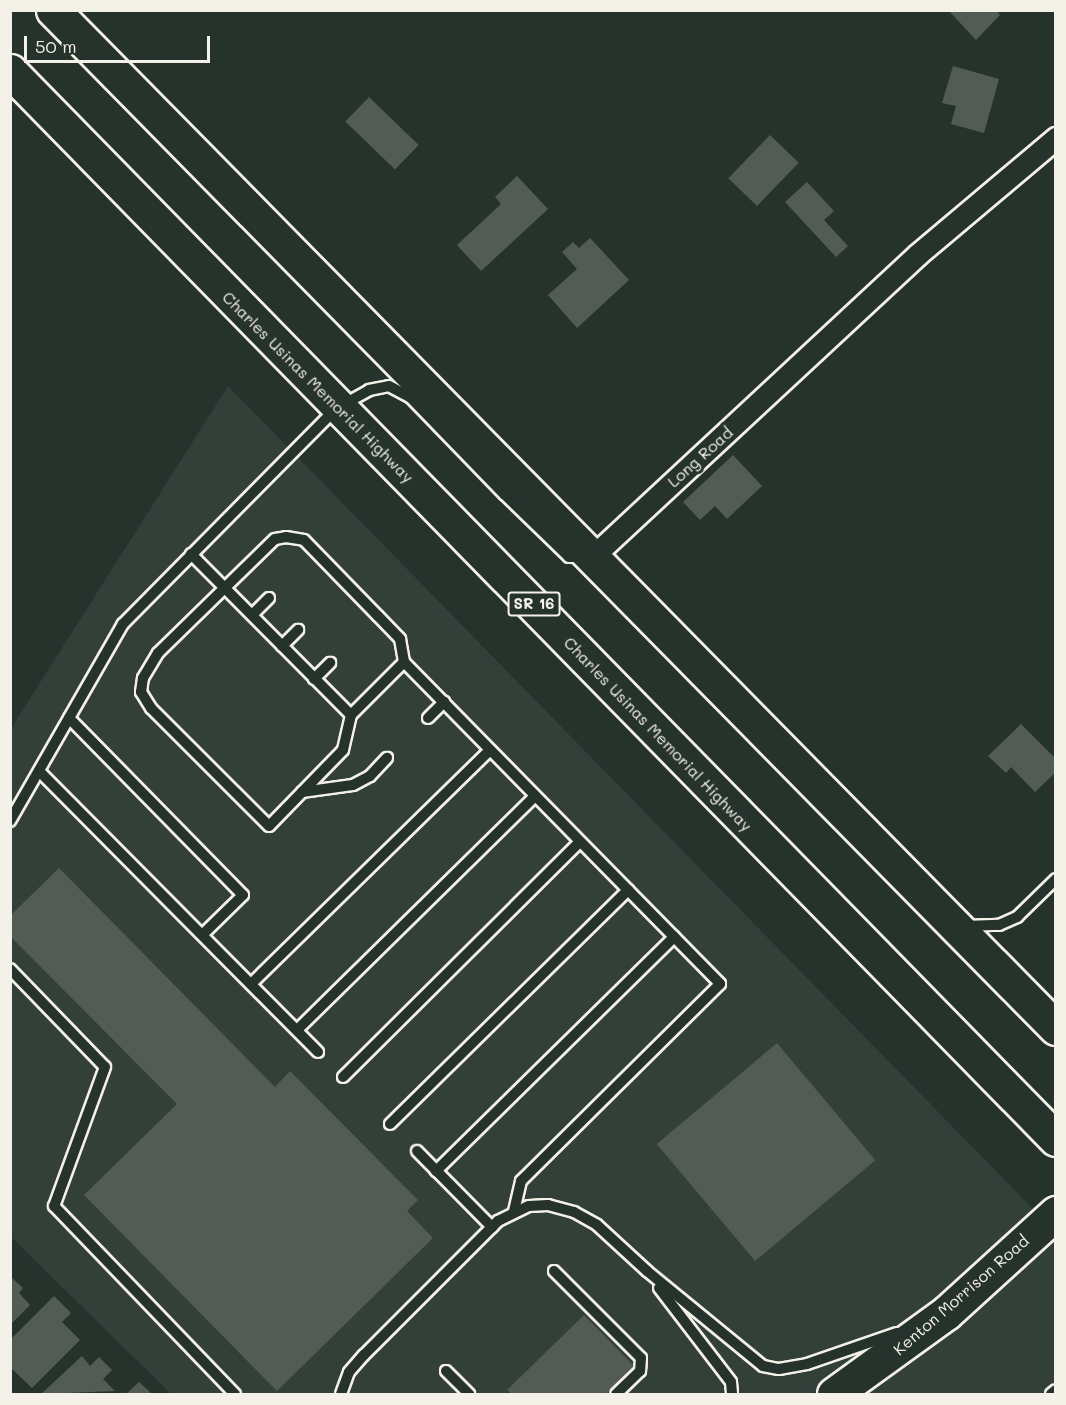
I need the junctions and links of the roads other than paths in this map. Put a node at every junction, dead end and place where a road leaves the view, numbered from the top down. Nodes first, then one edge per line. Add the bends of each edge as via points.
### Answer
1 (53, 10) edge
2 (10, 71) edge
3 (1056, 138) edge
4 (337, 408) junction
5 (316, 552) junction
6 (191, 554) junction
7 (590, 559) junction
8 (307, 560) dead end
9 (346, 583) junction
10 (225, 588) junction
11 (337, 592) dead end
12 (269, 598) dead end
13 (252, 615) junction
14 (378, 616) junction
15 (368, 625) dead end
16 (298, 630) dead end
17 (282, 646) junction
18 (404, 662) junction
19 (330, 663) dead end
20 (314, 679) junction
21 (444, 702) junction
22 (351, 715) junction
23 (69, 718) junction
24 (428, 718) dead end
25 (490, 750) junction
26 (387, 759) dead end
27 (39, 771) junction
28 (302, 792) junction
29 (535, 796) junction
30 (10, 821) edge
31 (580, 842) junction
32 (1056, 879) edge
33 (628, 890) junction
34 (954, 926) junction
35 (202, 935) junction
36 (674, 937) junction
37 (10, 969) edge
38 (251, 984) junction
39 (1056, 1028) edge
40 (297, 1030) junction
41 (318, 1052) dead end
42 (343, 1077) dead end
43 (390, 1124) dead end
44 (1056, 1139) edge
45 (417, 1151) dead end
46 (436, 1171) junction
47 (514, 1211) junction
48 (1056, 1213) edge
49 (492, 1227) junction
50 (554, 1271) dead end
51 (647, 1271) junction
52 (936, 1320) junction
53 (446, 1371) dead end
54 (1056, 1390) edge
55 (235, 1395) edge
56 (341, 1395) edge
57 (469, 1395) edge
58 (616, 1395) edge
59 (732, 1395) edge
60 (834, 1395) edge
61 (1051, 1395) edge

1 - 7 main road
2 - 4 main road, Charles Usinas Memorial Highway / SR 16
3 - 7 street, Long Road via 917,255
4 - 6 lane
4 - 7 lane via 369,390 389,386 410,397 569,557
4 - 44 main road, Charles Usinas Memorial Highway / SR 16
5 - 8 lane
5 - 9 lane
5 - 10 lane via 304,540 275,539
6 - 10 lane
6 - 23 lane via 123,624
7 - 34 main road
9 - 11 lane
9 - 14 lane
10 - 13 lane
10 - 28 lane via 158,653 143,678 141,692 151,708 269,826
12 - 13 lane
13 - 17 lane
14 - 15 lane
14 - 18 lane via 400,639
16 - 17 lane
17 - 20 lane
18 - 21 lane
18 - 22 lane
19 - 20 lane
20 - 22 lane
21 - 24 lane
21 - 25 lane
22 - 28 lane via 343,750
23 - 27 lane
23 - 35 lane via 243,895
25 - 29 lane
25 - 38 lane
26 - 28 lane via 370,776 353,785
27 - 30 lane
27 - 35 lane
29 - 31 lane
29 - 40 lane
31 - 33 lane
31 - 42 lane
32 - 34 lane via 1017,917 999,925
33 - 36 lane
33 - 43 lane
34 - 39 main road
35 - 38 lane
36 - 46 lane
36 - 47 lane via 720,984 521,1181
37 - 55 lane via 105,1067 54,1206
38 - 40 lane
40 - 41 lane
45 - 46 lane
46 - 49 lane
47 - 49 lane
47 - 51 lane via 548,1205 574,1212 597,1225
48 - 52 main road, Kenton Morrison Road
49 - 56 lane via 364,1354 349,1372
50 - 58 lane via 641,1358 640,1371
51 - 52 lane via 746,1355 763,1366 779,1369 807,1364
51 - 59 lane via 731,1382
52 - 60 main road, Kenton Morrison Road
53 - 57 lane
54 - 61 lane

